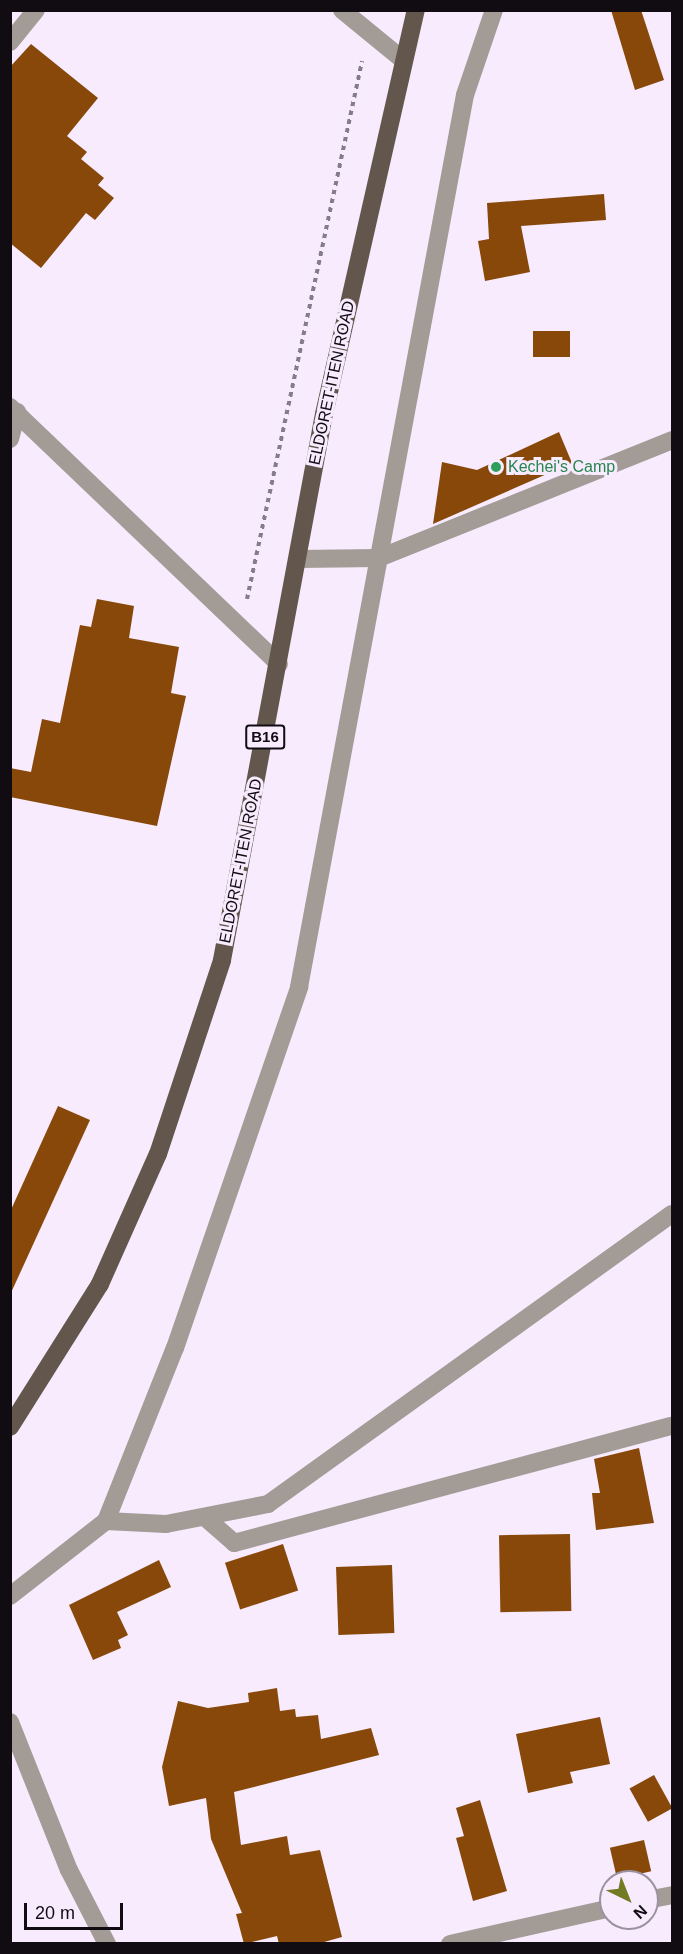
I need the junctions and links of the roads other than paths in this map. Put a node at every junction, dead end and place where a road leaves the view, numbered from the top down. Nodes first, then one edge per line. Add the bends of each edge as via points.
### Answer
1 (36, 10) edge
2 (342, 10) edge
3 (416, 10) edge
4 (494, 10) edge
5 (10, 42) edge
6 (403, 60) junction
7 (14, 410) edge
8 (10, 439) edge
9 (672, 440) edge
10 (379, 558) junction
11 (298, 559) junction
12 (279, 664) junction
13 (672, 1214) edge
14 (672, 1426) edge
15 (10, 1427) edge
16 (208, 1520) junction
17 (106, 1521) junction
18 (10, 1596) edge
19 (10, 1722) edge
20 (599, 1911) edge
21 (499, 1939) edge
22 (107, 1944) edge
23 (450, 1944) edge

1 - 5 street
2 - 6 street
3 - 6 main road, ELDORET-ITEN ROAD / B16
4 - 10 street via 465,95
6 - 11 main road, ELDORET-ITEN ROAD / B16
7 - 8 street
7 - 12 street
9 - 10 street
10 - 11 street
10 - 17 street via 299,987 175,1348
11 - 12 main road, ELDORET-ITEN ROAD / B16
12 - 15 main road, ELDORET-ITEN ROAD / B16 via 222,960 158,1154 100,1284
13 - 16 street via 268,1504
14 - 16 street via 234,1543
16 - 17 street
17 - 18 street
19 - 22 street via 69,1870
20 - 21 street
21 - 23 street

